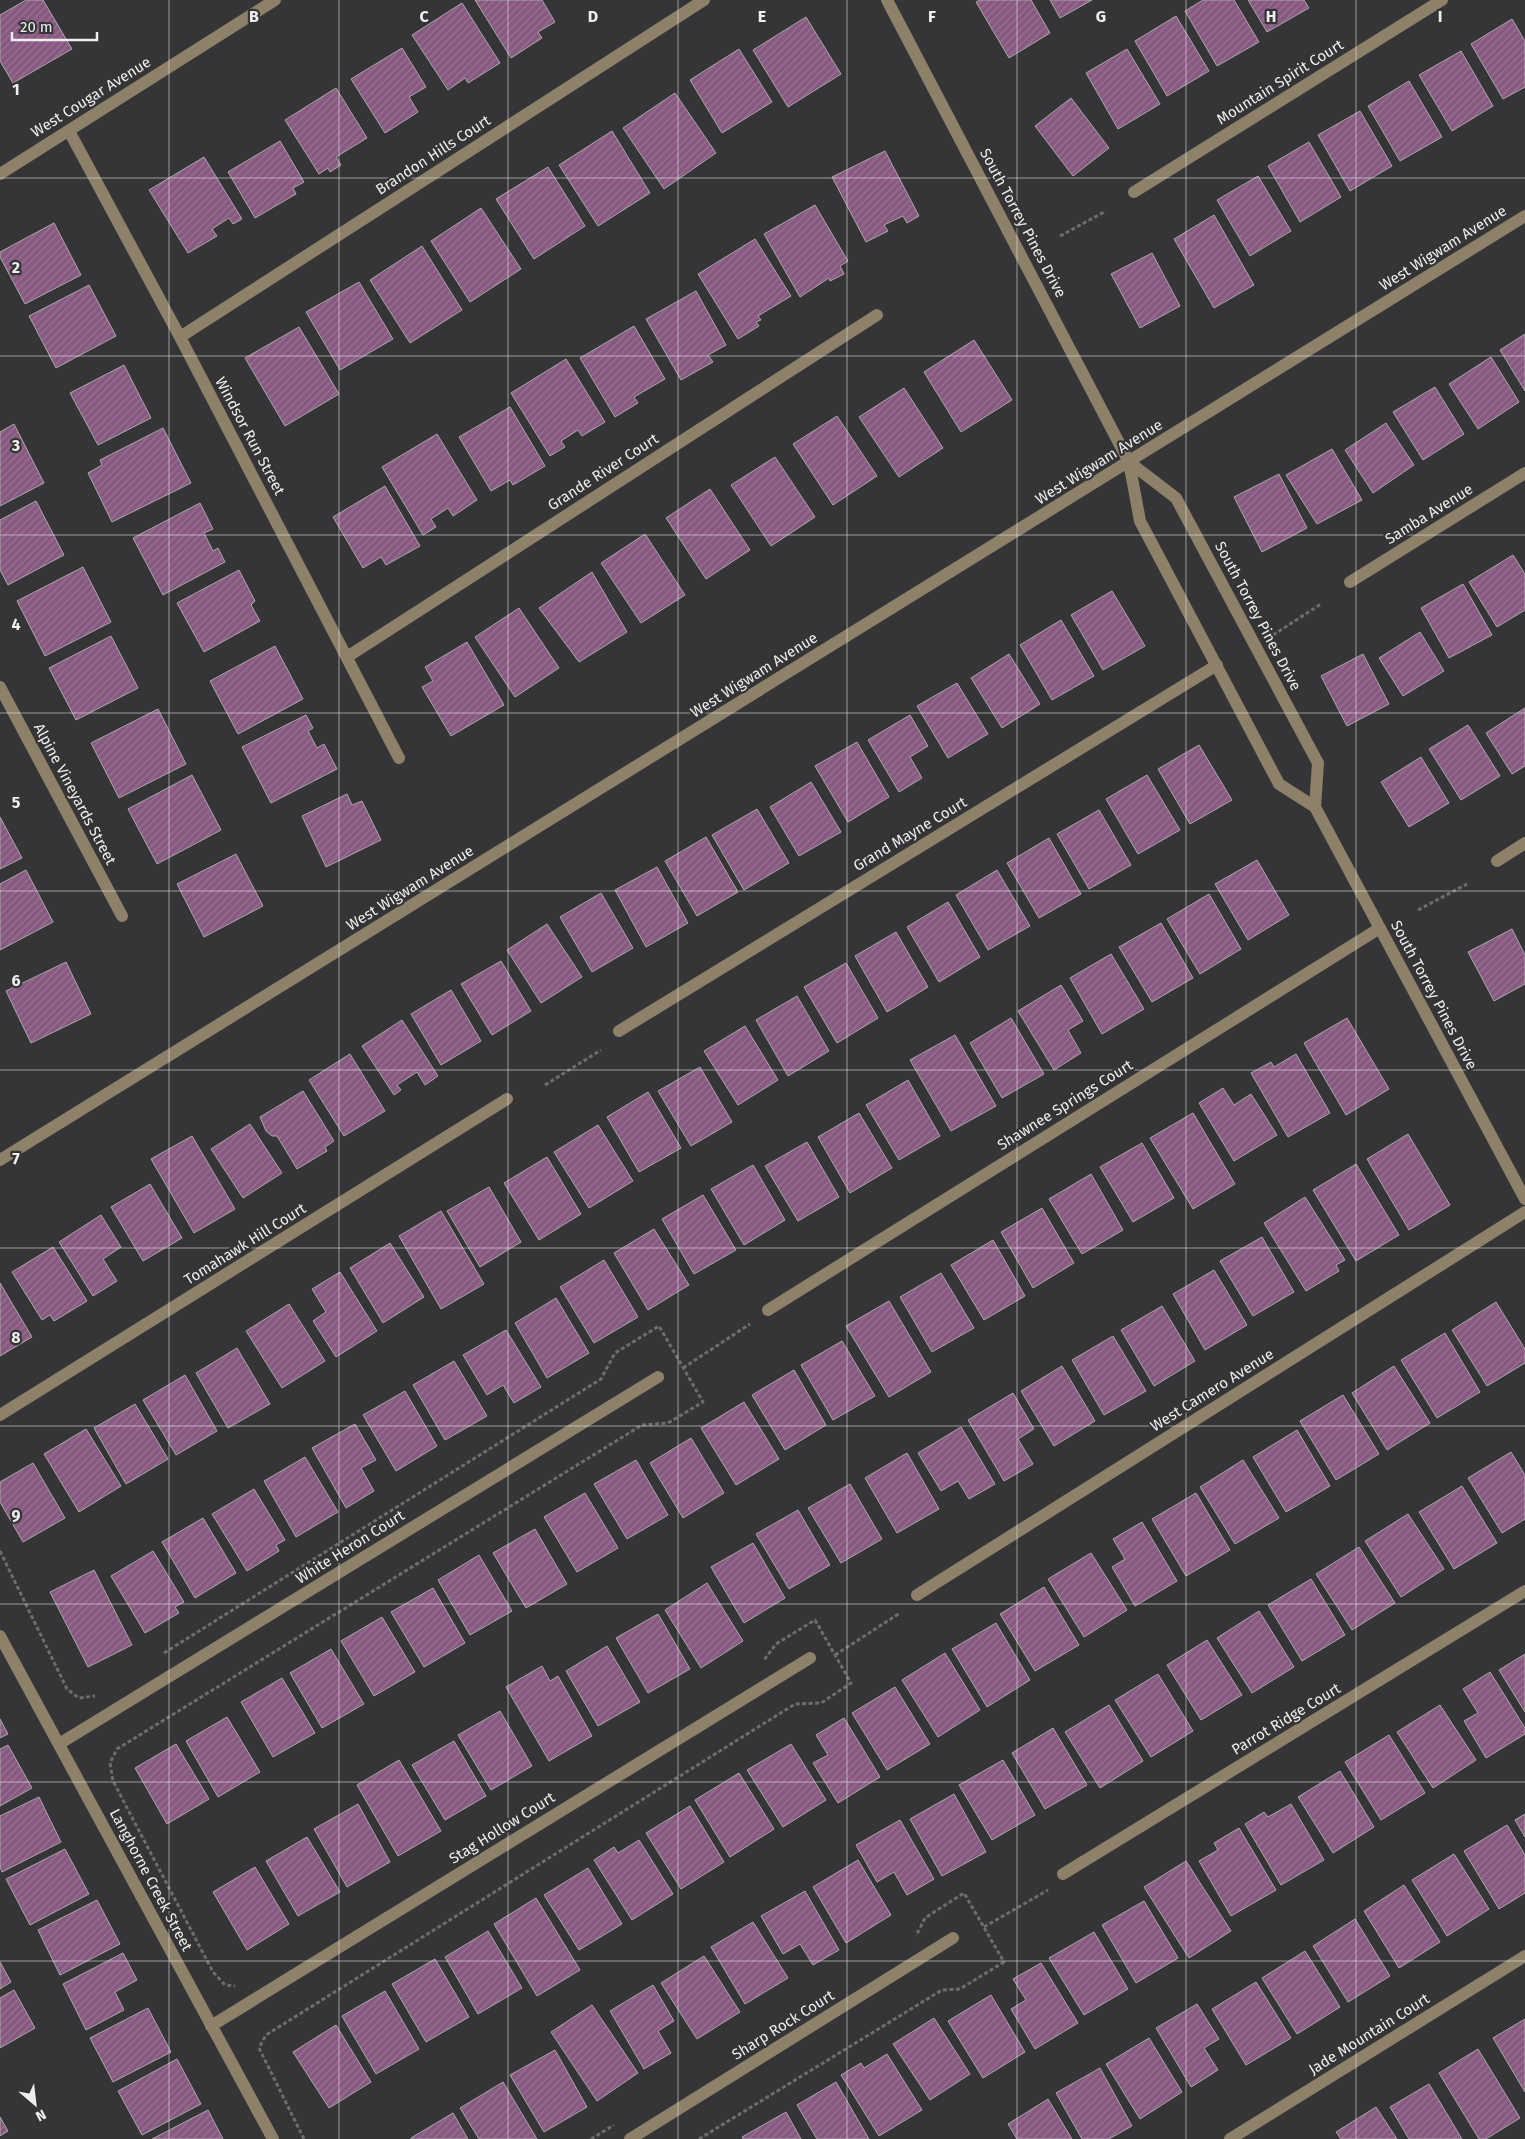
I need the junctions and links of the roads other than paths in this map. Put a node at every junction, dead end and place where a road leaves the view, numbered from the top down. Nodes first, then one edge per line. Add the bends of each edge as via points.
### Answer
1 (276, 0) edge
2 (704, 0) edge
3 (887, 0) edge
4 (1442, 0) edge
5 (69, 131) junction
6 (0, 174) edge
7 (1134, 192) dead end
8 (1525, 216) edge
9 (878, 315) dead end
10 (180, 338) junction
11 (1129, 462) junction
12 (1525, 473) edge
13 (1350, 582) dead end
14 (347, 657) junction
15 (1217, 665) junction
16 (0, 687) edge
17 (399, 758) dead end
18 (1314, 807) junction
19 (1525, 843) edge
20 (1496, 861) dead end
21 (122, 916) dead end
22 (1380, 928) junction
23 (619, 1030) dead end
24 (507, 1099) dead end
25 (0, 1160) edge
26 (1525, 1199) edge
27 (1525, 1212) edge
28 (768, 1310) dead end
29 (658, 1377) dead end
30 (0, 1415) edge
31 (1525, 1591) edge
32 (917, 1595) dead end
33 (0, 1636) edge
34 (810, 1658) dead end
35 (59, 1744) junction
36 (1063, 1874) dead end
37 (953, 1938) dead end
38 (1525, 1956) edge
39 (211, 2026) junction
40 (273, 2139) edge
41 (630, 2139) edge
42 (1230, 2139) edge

1 - 5 street, West Cougar Avenue
2 - 10 street, Brandon Hills Court
3 - 11 street, South Torrey Pines Drive
4 - 7 street, Mountain Spirit Court
5 - 6 street, West Cougar Avenue
5 - 10 street, Windsor Run Street
8 - 11 street, West Wigwam Avenue
9 - 14 street, Grande River Court
10 - 14 street, Windsor Run Street
11 - 15 street, South Torrey Pines Drive via 1140,521
11 - 18 street, South Torrey Pines Drive via 1176,498 1318,763
11 - 25 street, West Wigwam Avenue
12 - 13 street, Samba Avenue
14 - 17 street, Windsor Run Street
15 - 18 street, South Torrey Pines Drive via 1279,784
15 - 23 street, Grand Mayne Court
16 - 21 street, Alpine Vineyards Street
18 - 22 street, South Torrey Pines Drive
19 - 20 street
22 - 26 street, South Torrey Pines Drive
22 - 28 street, Shawnee Springs Court
24 - 30 street, Tomahawk Hill Court
27 - 32 street, West Camero Avenue
29 - 35 street, White Heron Court
31 - 36 street, Parrot Ridge Court
33 - 35 street, Langhorne Creek Street
34 - 39 street, Stag Hollow Court
35 - 39 street, Langhorne Creek Street
37 - 41 street, Sharp Rock Court
38 - 42 street, Jade Mountain Court
39 - 40 street, Langhorne Creek Street

